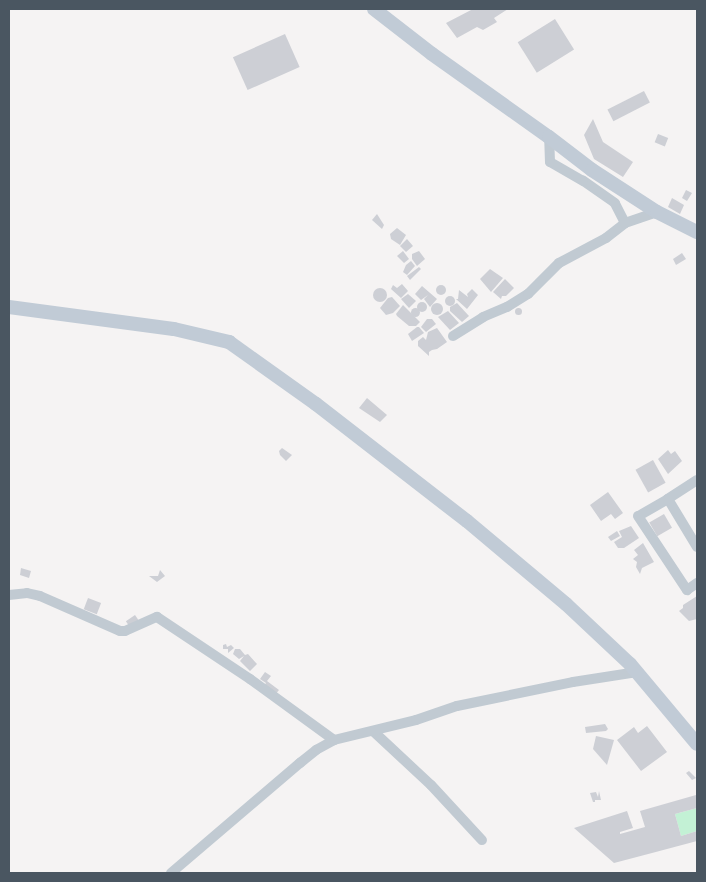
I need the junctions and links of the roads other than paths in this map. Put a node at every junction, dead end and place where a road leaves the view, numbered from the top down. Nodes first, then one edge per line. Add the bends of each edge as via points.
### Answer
1 (374, 9) edge
2 (550, 137) junction
3 (657, 212) junction
4 (624, 223) junction
5 (697, 232) edge
6 (9, 307) edge
7 (453, 336) dead end
8 (697, 480) edge
9 (668, 500) junction
10 (697, 546) edge
11 (697, 583) edge
12 (9, 595) edge
13 (637, 672) junction
14 (373, 731) junction
15 (334, 740) junction
16 (697, 744) edge
17 (482, 840) dead end
18 (171, 873) edge

1 - 2 street
2 - 3 street via 592,170
2 - 4 street via 550,162 615,204
3 - 4 street
3 - 5 street
4 - 7 street via 606,238 559,263 528,294 506,308 483,316
6 - 13 street via 174,329 230,342 467,521 566,604
8 - 9 street
9 - 10 street
9 - 11 street via 638,516 687,590
12 - 15 street via 27,593 40,596 125,631 157,617 250,678
13 - 14 street via 457,706
13 - 16 street
14 - 15 street
14 - 17 street via 431,785
15 - 18 street via 300,763

